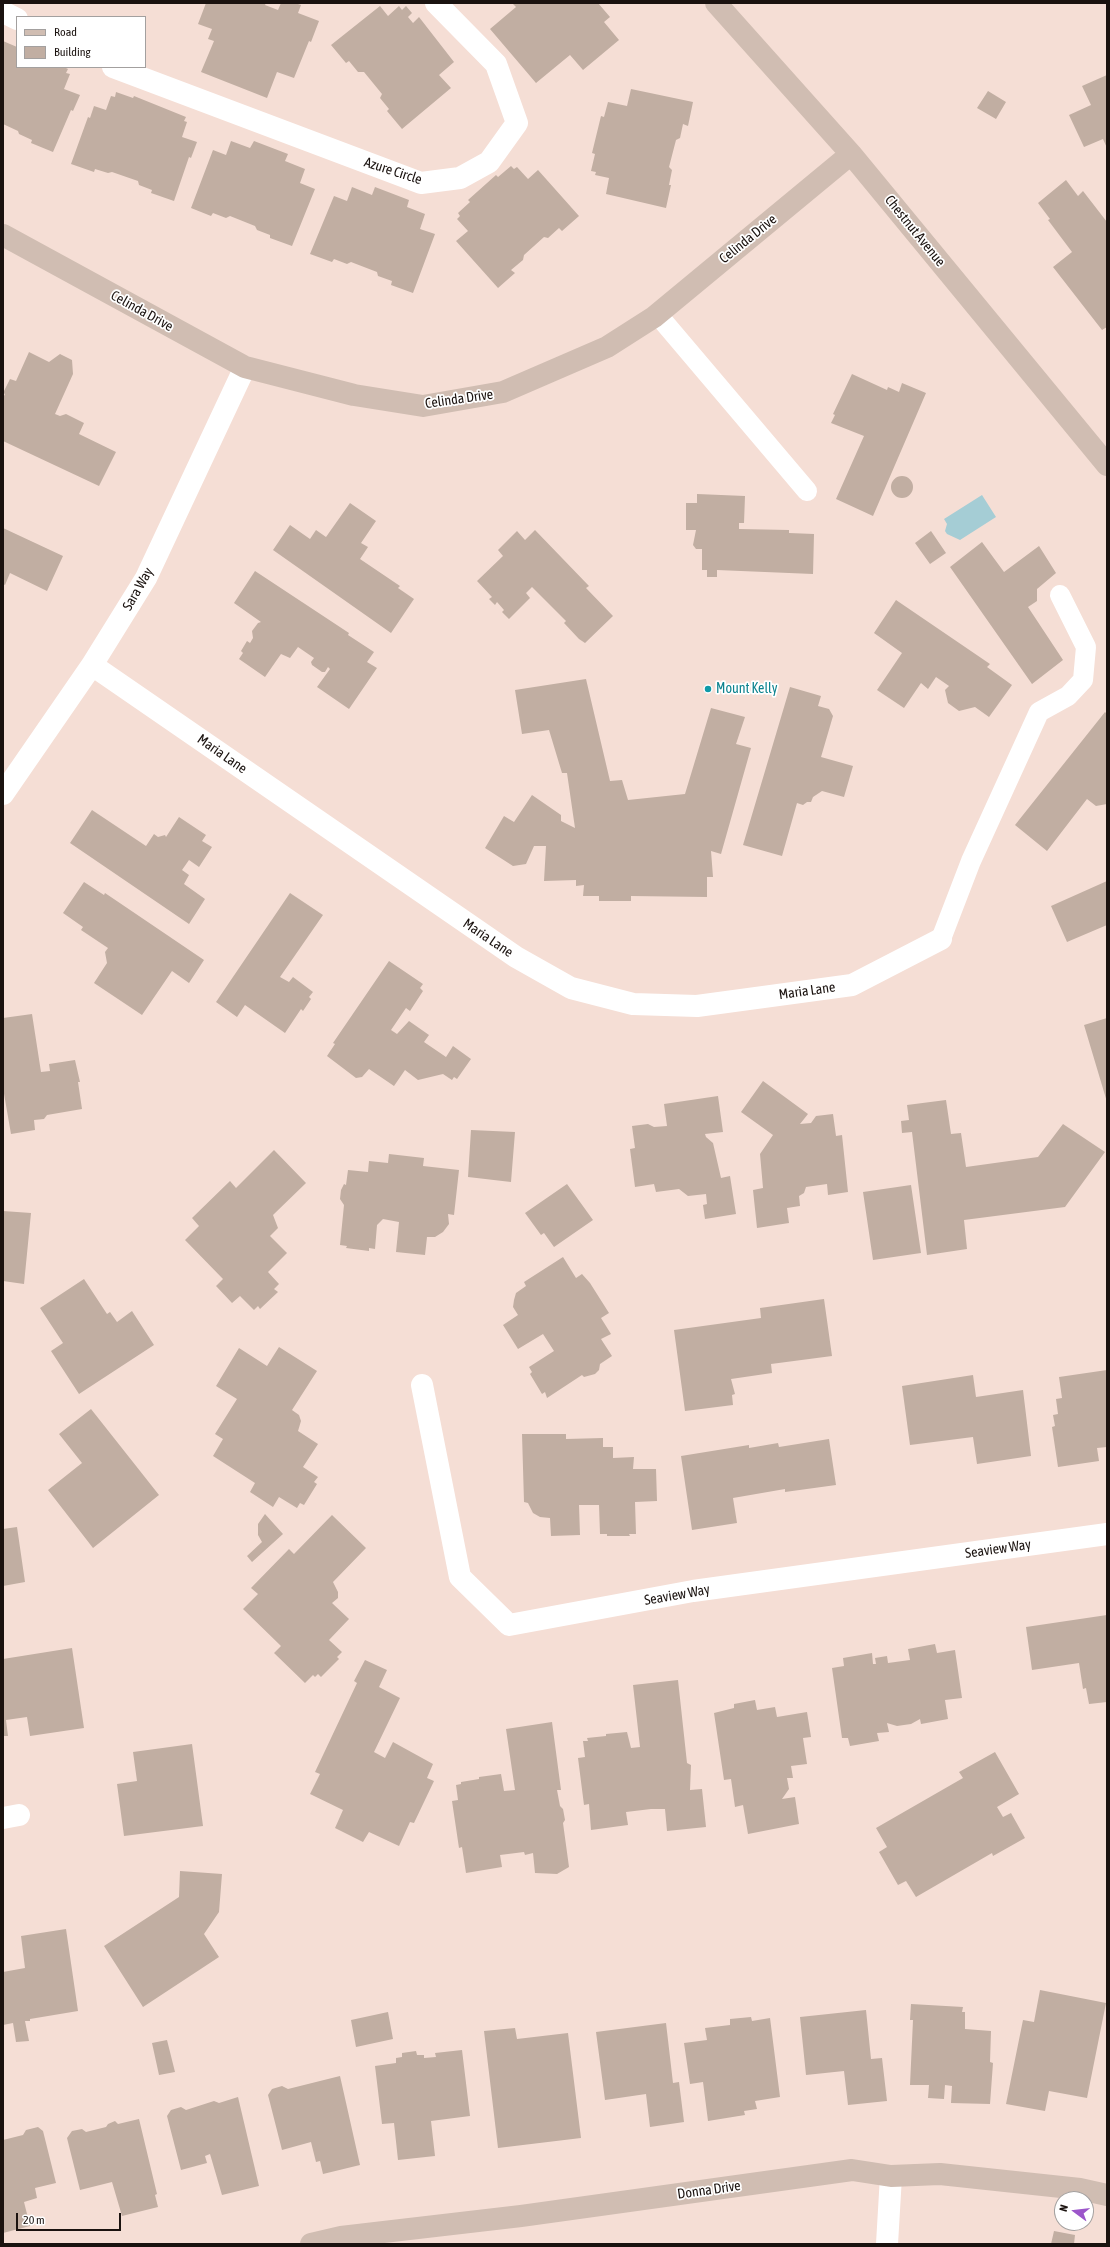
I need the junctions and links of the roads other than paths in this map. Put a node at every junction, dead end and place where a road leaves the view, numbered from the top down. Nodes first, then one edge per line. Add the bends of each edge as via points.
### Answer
1 (436, 3) edge
2 (716, 3) edge
3 (3, 12) edge
4 (16, 18) edge
5 (116, 68) edge
6 (851, 154) junction
7 (3, 235) edge
8 (657, 314) junction
9 (245, 367) junction
10 (1107, 465) edge
11 (807, 491) dead end
12 (1060, 595) dead end
13 (92, 665) junction
14 (3, 794) edge
15 (941, 939) joint
16 (422, 1385) dead end
17 (1107, 1534) edge
18 (891, 2176) junction
19 (1107, 2195) edge
20 (311, 2244) edge
21 (887, 2244) edge

1 - 5 street, Azure Circle via 496,64 517,123 489,162 460,178 421,184
2 - 6 street, Chestnut Avenue
3 - 4 street
6 - 8 street, Celinda Drive
6 - 10 street, Chestnut Avenue
7 - 9 street, Celinda Drive
8 - 9 street, Celinda Drive via 607,347 503,392 423,406 354,395
8 - 11 lane
9 - 13 street, Sara Way via 146,578
12 - 15 lane via 1086,647 1083,680 1068,696 1039,712 971,861
13 - 14 street, Sara Way
13 - 15 street, Maria Lane via 516,957 571,988 633,1004 697,1006 852,985
16 - 17 street, Seaview Way via 460,1577 509,1625 693,1591
18 - 19 street, Donna Drive via 940,2174 1080,2189
18 - 20 street, Donna Drive via 852,2170 521,2216 341,2237
18 - 21 street

